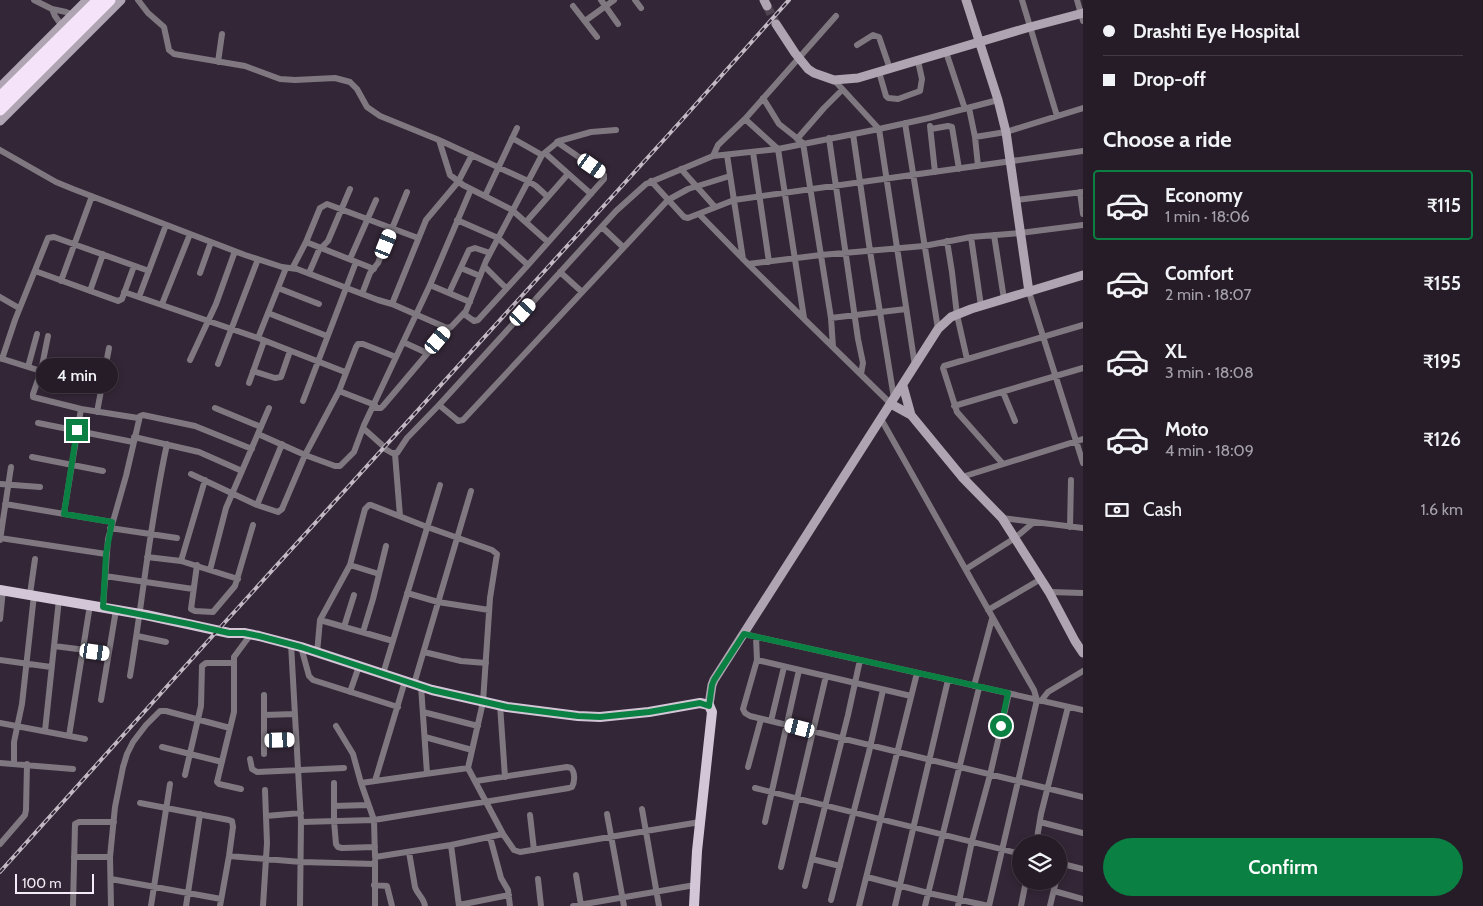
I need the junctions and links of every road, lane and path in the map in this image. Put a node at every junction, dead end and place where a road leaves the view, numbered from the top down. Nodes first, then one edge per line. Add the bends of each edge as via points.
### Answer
1 (34, 0) edge
2 (88, 0) edge
3 (98, 0) edge
4 (110, 0) edge
5 (121, 0) edge
6 (138, 0) edge
7 (614, 0) edge
8 (635, 0) edge
9 (966, 0) edge
10 (1022, 0) edge
11 (1076, 0) edge
12 (603, 3) edge
13 (573, 6) dead end
14 (641, 8) dead end
15 (52, 9) junction
16 (73, 15) junction
17 (836, 16) dead end
18 (1082, 16) edge
19 (585, 21) junction
20 (618, 24) dead end
21 (776, 24) tunnel mouth
22 (62, 26) junction
23 (1030, 27) junction
24 (222, 34) dead end
25 (597, 37) dead end
26 (980, 42) junction
27 (857, 45) dead end
28 (946, 52) junction
29 (799, 59) junction
30 (918, 61) junction
31 (218, 62) junction
32 (890, 69) junction
33 (879, 72) junction
34 (834, 80) junction
35 (0, 87) edge
36 (842, 90) junction
37 (0, 97) edge
38 (763, 98) junction
39 (998, 100) junction
40 (1083, 108) edge
41 (967, 109) junction
42 (0, 110) edge
43 (1057, 116) junction
44 (930, 118) junction
45 (745, 119) junction
46 (0, 120) edge
47 (905, 123) junction
48 (517, 128) dead end
49 (931, 128) junction
50 (879, 129) junction
51 (616, 130) dead end
52 (1006, 132) junction
53 (853, 134) junction
54 (975, 137) junction
55 (512, 138) junction
56 (829, 138) junction
57 (797, 139) junction
58 (439, 140) junction
59 (557, 142) junction
60 (803, 144) junction
61 (778, 148) junction
62 (0, 150) edge
63 (1083, 151) edge
64 (753, 152) junction
65 (544, 154) junction
66 (727, 154) junction
67 (472, 155) junction
68 (713, 156) junction
69 (1011, 161) junction
70 (978, 166) junction
71 (498, 167) junction
72 (681, 169) junction
73 (959, 169) junction
74 (935, 172) junction
75 (568, 174) junction
76 (730, 176) junction
77 (913, 176) junction
78 (886, 179) junction
79 (528, 181) junction
80 (651, 181) junction
81 (458, 182) junction
82 (861, 183) junction
83 (697, 186) junction
84 (836, 186) junction
85 (350, 189) dead end
86 (471, 189) junction
87 (811, 190) junction
88 (407, 192) dead end
89 (1082, 192) edge
90 (591, 194) junction
91 (785, 194) junction
92 (92, 196) junction
93 (485, 196) junction
94 (548, 197) junction
95 (760, 197) junction
96 (376, 200) dead end
97 (668, 200) junction
98 (734, 200) junction
99 (1016, 200) junction
100 (715, 207) junction
101 (342, 209) junction
102 (512, 210) junction
103 (699, 214) junction
104 (1083, 214) edge
105 (368, 219) junction
106 (457, 220) junction
107 (526, 222) junction
108 (166, 225) junction
109 (1083, 225) edge
110 (602, 227) junction
111 (392, 229) junction
112 (1020, 233) junction
113 (190, 234) junction
114 (994, 234) junction
115 (971, 237) junction
116 (418, 238) junction
117 (498, 238) junction
118 (947, 241) junction
119 (211, 242) junction
120 (306, 242) junction
121 (548, 242) junction
122 (75, 244) junction
123 (924, 246) junction
124 (623, 247) junction
125 (321, 248) junction
126 (896, 248) junction
127 (235, 251) junction
128 (870, 251) junction
129 (846, 252) junction
130 (490, 253) junction
131 (103, 254) junction
132 (821, 255) junction
133 (258, 259) junction
134 (794, 259) junction
135 (353, 260) junction
136 (746, 262) junction
137 (769, 262) junction
138 (528, 265) junction
139 (134, 266) junction
140 (484, 266) junction
141 (294, 267) junction
142 (286, 268) junction
143 (374, 268) junction
144 (461, 268) junction
145 (34, 271) junction
146 (148, 271) junction
147 (560, 272) junction
148 (200, 273) dead end
149 (309, 273) junction
150 (1083, 275) edge
151 (480, 276) junction
152 (61, 281) junction
153 (430, 285) junction
154 (278, 288) junction
155 (346, 288) junction
156 (506, 288) junction
157 (90, 291) junction
158 (581, 291) junction
159 (124, 292) junction
160 (1029, 292) junction
161 (449, 293) junction
162 (362, 294) junction
163 (0, 296) edge
164 (139, 297) junction
165 (1004, 299) junction
166 (470, 302) junction
167 (162, 304) junction
168 (319, 304) dead end
169 (392, 304) junction
170 (981, 306) junction
171 (906, 309) junction
172 (18, 310) junction
173 (880, 312) junction
174 (268, 313) junction
175 (416, 314) junction
176 (464, 314) junction
177 (856, 315) junction
178 (957, 315) junction
179 (804, 318) junction
180 (831, 318) junction
181 (208, 320) junction
182 (1083, 325) edge
183 (449, 328) junction
184 (232, 329) junction
185 (938, 330) junction
186 (37, 334) dead end
187 (48, 336) dead end
188 (327, 336) junction
189 (1043, 336) junction
190 (261, 339) junction
191 (403, 342) junction
192 (833, 347) junction
193 (109, 348) dead end
194 (290, 351) junction
195 (427, 353) junction
196 (396, 358) junction
197 (1, 359) edge
198 (967, 359) junction
199 (190, 360) dead end
200 (44, 362) junction
201 (318, 362) junction
202 (218, 364) dead end
203 (28, 367) junction
204 (915, 367) junction
205 (1083, 368) edge
206 (253, 370) junction
207 (42, 371) junction
208 (104, 372) junction
209 (345, 372) junction
210 (861, 374) junction
211 (1056, 376) junction
212 (249, 383) dead end
213 (903, 386) junction
214 (339, 391) junction
215 (1003, 392) junction
216 (303, 401) dead end
217 (893, 401) junction
218 (439, 404) junction
219 (374, 406) junction
220 (954, 406) junction
221 (215, 408) dead end
222 (270, 408) dead end
223 (80, 409) junction
224 (97, 412) junction
225 (911, 415) junction
226 (138, 418) junction
227 (881, 419) junction
228 (1015, 421) dead end
229 (38, 423) dead end
230 (77, 430) junction
231 (260, 430) junction
232 (361, 434) junction
233 (134, 440) junction
234 (1080, 440) edge
235 (167, 444) junction
236 (282, 444) junction
237 (252, 449) junction
238 (397, 452) junction
239 (305, 455) junction
240 (32, 457) dead end
241 (1083, 463) edge
242 (1003, 464) junction
243 (72, 465) junction
244 (11, 467) dead end
245 (103, 471) dead end
246 (242, 471) junction
247 (191, 474) dead end
248 (962, 477) junction
249 (205, 480) junction
250 (1070, 480) dead end
251 (0, 484) edge
252 (8, 485) junction
253 (440, 485) dead end
254 (40, 487) dead end
255 (472, 491) dead end
256 (232, 493) junction
257 (5, 504) junction
258 (257, 505) junction
259 (64, 514) junction
260 (400, 516) junction
261 (1002, 518) junction
262 (1034, 522) junction
263 (253, 524) dead end
264 (111, 525) junction
265 (1070, 526) junction
266 (427, 527) junction
267 (1083, 528) edge
268 (150, 534) junction
269 (177, 538) dead end
270 (458, 538) junction
271 (1015, 538) junction
272 (0, 539) edge
273 (386, 546) dead end
274 (106, 554) junction
275 (147, 557) junction
276 (35, 559) dead end
277 (181, 561) junction
278 (350, 565) junction
279 (197, 566) junction
280 (966, 569) junction
281 (210, 570) junction
282 (379, 574) junction
283 (105, 576) junction
284 (238, 579) junction
285 (1041, 579) junction
286 (143, 582) junction
287 (193, 589) junction
288 (2, 590) edge
289 (1049, 592) junction
290 (407, 593) junction
291 (1083, 593) edge
292 (354, 594) dead end
293 (32, 595) junction
294 (59, 600) junction
295 (438, 602) junction
296 (90, 605) junction
297 (103, 607) junction
298 (116, 610) junction
299 (489, 610) junction
300 (988, 610) junction
301 (140, 614) junction
302 (0, 619) edge
303 (992, 619) junction
304 (320, 620) junction
305 (344, 627) junction
306 (362, 632) junction
307 (251, 634) junction
308 (744, 634) junction
309 (137, 636) junction
310 (756, 637) junction
311 (393, 641) junction
312 (166, 642) dead end
313 (54, 646) junction
314 (296, 646) junction
315 (82, 650) junction
316 (424, 652) junction
317 (108, 653) junction
318 (318, 653) junction
319 (1083, 653) edge
320 (0, 660) edge
321 (757, 660) junction
322 (860, 660) junction
323 (26, 663) junction
324 (234, 663) junction
325 (486, 663) junction
326 (359, 666) junction
327 (784, 666) junction
328 (51, 667) junction
329 (799, 670) junction
330 (1083, 671) edge
331 (917, 673) junction
332 (383, 674) junction
333 (130, 676) dead end
334 (826, 676) junction
335 (948, 680) junction
336 (854, 683) junction
337 (413, 684) junction
338 (977, 687) junction
339 (882, 690) junction
340 (350, 692) junction
341 (1008, 693) junction
342 (264, 695) dead end
343 (911, 696) junction
344 (100, 700) dead end
345 (1039, 700) junction
346 (483, 702) junction
347 (500, 705) junction
348 (709, 706) junction
349 (398, 707) junction
350 (1068, 707) junction
351 (1083, 710) edge
352 (423, 712) junction
353 (295, 714) junction
354 (264, 715) junction
355 (761, 719) junction
356 (198, 720) junction
357 (771, 721) junction
358 (0, 723) edge
359 (786, 724) junction
360 (18, 726) junction
361 (336, 726) dead end
362 (478, 726) junction
363 (230, 728) junction
364 (46, 731) junction
365 (814, 731) junction
366 (69, 736) junction
367 (426, 737) junction
368 (843, 738) junction
369 (85, 739) dead end
370 (296, 740) junction
371 (264, 741) junction
372 (870, 745) junction
373 (162, 747) dead end
374 (472, 750) junction
375 (898, 752) junction
376 (190, 754) junction
377 (264, 754) dead end
378 (250, 759) dead end
379 (929, 760) junction
380 (222, 762) junction
381 (0, 763) edge
382 (14, 763) junction
383 (27, 764) junction
384 (748, 767) dead end
385 (960, 767) junction
386 (344, 768) dead end
387 (468, 768) junction
388 (73, 769) dead end
389 (298, 770) junction
390 (427, 773) junction
391 (185, 775) dead end
392 (990, 775) junction
393 (505, 777) junction
394 (376, 781) junction
395 (476, 782) junction
396 (1018, 782) junction
397 (334, 783) dead end
398 (361, 783) junction
399 (170, 784) dead end
400 (755, 788) dead end
401 (241, 789) dead end
402 (1048, 789) junction
403 (265, 790) dead end
404 (772, 792) junction
405 (1083, 797) edge
406 (797, 798) junction
407 (487, 802) junction
408 (140, 803) dead end
409 (368, 805) junction
410 (334, 806) junction
411 (825, 806) junction
412 (167, 808) junction
413 (642, 809) dead end
414 (853, 812) junction
415 (301, 813) junction
416 (200, 814) junction
417 (607, 814) dead end
418 (530, 815) dead end
419 (266, 816) junction
420 (374, 820) junction
421 (881, 820) junction
422 (334, 821) junction
423 (114, 822) junction
424 (301, 822) junction
425 (700, 822) junction
426 (765, 822) dead end
427 (1040, 822) junction
428 (913, 828) junction
429 (647, 831) junction
430 (1083, 833) edge
431 (504, 834) junction
432 (942, 834) junction
433 (1038, 835) edge
434 (490, 837) junction
435 (611, 837) junction
436 (972, 841) junction
437 (0, 844) edge
438 (451, 845) junction
439 (375, 846) junction
440 (1003, 849) junction
441 (534, 850) junction
442 (409, 852) junction
443 (1012, 852) edge
444 (229, 856) junction
445 (74, 857) junction
446 (110, 857) junction
447 (266, 858) junction
448 (812, 860) junction
449 (375, 861) junction
450 (301, 862) junction
451 (1067, 865) edge
452 (840, 866) junction
453 (781, 867) dead end
454 (1083, 869) edge
455 (576, 875) dead end
456 (867, 877) junction
457 (111, 878) junction
458 (538, 879) dead end
459 (374, 885) junction
460 (900, 885) junction
461 (154, 886) junction
462 (695, 886) junction
463 (805, 886) dead end
464 (1024, 890) edge
465 (657, 891) junction
466 (1054, 891) joint
467 (188, 893) junction
468 (928, 893) junction
469 (509, 895) junction
470 (623, 897) junction
471 (960, 898) junction
472 (1083, 899) edge
473 (832, 900) dead end
474 (220, 903) edge
475 (577, 905) edge
476 (73, 906) edge
477 (111, 906) edge
478 (151, 906) edge
479 (186, 906) edge
480 (263, 906) edge
481 (300, 906) edge
482 (374, 906) edge
483 (392, 906) edge
484 (426, 906) edge
485 (459, 906) edge
486 (510, 906) edge
487 (541, 906) edge
488 (624, 906) edge
489 (659, 906) edge
490 (694, 906) edge
491 (859, 906) edge
492 (895, 906) edge
493 (926, 906) edge
494 (958, 906) edge
495 (989, 906) edge
496 (1021, 906) edge
497 (1050, 906) edge

1 - 15 street
2 - 16 street
3 - 37 highway
4 - 42 highway
5 - 46 street
6 - 31 street via 164,27 171,53
7 - 12 street
8 - 14 street
9 - 26 street
10 - 23 street
11 - 18 street
12 - 19 street
12 - 20 street
13 - 19 street
15 - 16 street
15 - 22 street
16 - 22 street
17 - 29 street
18 - 23 street
19 - 25 street
21 - 29 street
22 - 35 street
23 - 26 street
23 - 43 street
24 - 31 street
26 - 28 street
26 - 39 street
27 - 32 street via 873,35 879,37
28 - 30 street
28 - 41 street
29 - 34 street via 814,73
29 - 38 street
30 - 32 street
30 - 33 street via 922,79 920,90 898,99 886,96
31 - 58 street via 245,66 280,79 340,79 350,82 367,107 380,116
32 - 33 street
33 - 34 street
34 - 36 street
36 - 50 street
36 - 57 street
38 - 45 street
38 - 57 street via 779,124
39 - 41 street
39 - 52 street
40 - 43 street
41 - 44 street
41 - 54 street
43 - 52 street
44 - 47 street
44 - 49 street
45 - 61 street
45 - 68 street via 718,144
47 - 50 street
47 - 77 street
48 - 55 street
49 - 73 street via 952,127
49 - 74 street
50 - 53 street
50 - 78 street
51 - 59 street via 586,133
52 - 54 street
52 - 69 street
53 - 56 street
53 - 82 street
54 - 70 street
55 - 65 street
55 - 71 street
56 - 60 street
56 - 84 street
57 - 60 street
58 - 67 street
58 - 81 street via 448,173
59 - 65 street
59 - 90 street via 604,175
60 - 61 street
60 - 87 street
61 - 64 street
61 - 91 street
62 - 92 street via 56,182
63 - 69 street
64 - 66 street
64 - 95 street
65 - 75 street
65 - 79 street
66 - 68 street
66 - 76 street
67 - 71 street
67 - 81 street
68 - 72 street
69 - 70 street
69 - 99 street
70 - 73 street
71 - 79 street
71 - 93 street
72 - 80 street
72 - 83 street
73 - 74 street
74 - 77 street
75 - 90 street
75 - 94 street
76 - 83 street
76 - 98 street
77 - 78 street
77 - 123 street
78 - 82 street
78 - 126 street
79 - 94 street
79 - 102 street
80 - 97 street
80 - 110 street
81 - 86 street
81 - 116 street via 428,217
82 - 84 street
82 - 128 street
83 - 97 street
83 - 100 street
84 - 87 street
84 - 129 street
85 - 101 street
86 - 93 street
86 - 106 street
87 - 91 street
87 - 132 street
88 - 111 street
89 - 99 street
89 - 104 street
90 - 121 street
91 - 95 street
91 - 134 street
92 - 108 street
92 - 122 street
93 - 102 street
94 - 107 street
95 - 98 street
95 - 137 street
96 - 105 street
97 - 103 street via 684,217
97 - 124 street
98 - 100 street
98 - 136 street
99 - 112 street
100 - 103 street
101 - 105 street
101 - 120 street via 327,204 320,208
101 - 125 street via 328,241
102 - 107 street
102 - 117 street
103 - 136 street
105 - 111 street
105 - 135 street
106 - 117 street
106 - 153 street
107 - 121 street
108 - 113 street
108 - 146 street
109 - 112 street
110 - 124 street
110 - 147 street
111 - 116 street
111 - 143 street
112 - 114 street
112 - 160 street
113 - 119 street
113 - 167 street
114 - 115 street
114 - 165 street
115 - 118 street
115 - 170 street
116 - 169 street
117 - 130 street
117 - 138 street
118 - 123 street
118 - 178 street
119 - 127 street
119 - 148 street
120 - 125 street
120 - 141 street
121 - 138 street
122 - 131 street
122 - 145 street via 48,238
122 - 152 street
123 - 126 street
123 - 185 street
124 - 158 street
125 - 135 street
125 - 149 street
126 - 128 street
126 - 171 street
127 - 133 street
127 - 181 street
128 - 129 street
128 - 173 street
129 - 132 street
129 - 177 street
130 - 140 street
130 - 144 street via 472,248
131 - 139 street
131 - 157 street
132 - 134 street
132 - 180 street
133 - 142 street
133 - 184 street
134 - 137 street
134 - 179 street
135 - 143 street
135 - 155 street
136 - 137 street
136 - 179 street
138 - 156 street
139 - 146 street
139 - 159 street
140 - 151 street
140 - 156 street
141 - 142 street
141 - 149 street
142 - 154 street
143 - 162 street
144 - 151 street
144 - 161 street
145 - 152 street
145 - 172 street
146 - 164 street
147 - 158 street
147 - 218 street
149 - 155 street
150 - 160 street
151 - 166 street
152 - 157 street
153 - 161 street
153 - 175 street
154 - 168 street
154 - 174 street
155 - 162 street
155 - 188 street
156 - 176 street via 478,320
157 - 159 street via 118,301
158 - 218 street via 463,420 456,419
159 - 164 street
160 - 165 street
160 - 189 street
161 - 166 street
162 - 169 street
163 - 172 street
164 - 167 street
165 - 170 street
166 - 176 street
167 - 181 street
169 - 175 street
170 - 178 street
171 - 173 street
171 - 204 street
172 - 197 street
173 - 177 street
173 - 217 street
174 - 188 street
174 - 190 street
175 - 183 street
175 - 191 street
176 - 183 street
177 - 180 street
177 - 210 street via 863,363
178 - 185 street
178 - 198 street
179 - 192 street
180 - 192 street
181 - 184 street
181 - 199 street
182 - 189 street
183 - 195 street
184 - 190 street
184 - 202 street
185 - 204 street
186 - 203 street
187 - 200 street
188 - 201 street
189 - 198 street
189 - 211 street
190 - 194 street
190 - 206 street
191 - 195 street
191 - 196 street
192 - 210 street
193 - 208 street
194 - 201 street
194 - 206 street via 281,377
195 - 219 street via 381,408
196 - 209 street via 360,344
196 - 219 street
197 - 203 street
198 - 220 street via 943,368
200 - 207 street
200 - 208 street
201 - 209 street
201 - 216 street
203 - 207 street
204 - 213 street
205 - 211 street
206 - 212 street
207 - 223 street via 33,398
208 - 224 street
209 - 214 street
210 - 217 street
211 - 215 street
211 - 234 street
213 - 217 street
213 - 225 street
214 - 219 street
214 - 239 street
215 - 220 street
215 - 228 street
217 - 225 street
217 - 227 street
218 - 238 street
219 - 232 street
220 - 242 street
221 - 231 street
222 - 231 street
223 - 224 street
223 - 230 street
224 - 226 street
225 - 248 street
226 - 233 street
226 - 237 street via 143,414 195,426
227 - 280 street
227 - 308 street
229 - 230 street
230 - 233 street
230 - 243 street
231 - 236 street
231 - 237 street
232 - 238 street
232 - 239 street via 352,454 340,466
233 - 235 street
233 - 264 street
234 - 241 street
234 - 242 street
235 - 246 street via 199,452
235 - 268 street
236 - 239 street
236 - 258 street
237 - 246 street
238 - 260 street
239 - 258 street via 281,511
240 - 243 street
242 - 248 street
243 - 245 street
243 - 259 street
244 - 252 street
246 - 256 street
247 - 249 street
248 - 261 street
249 - 256 street
249 - 277 street
250 - 265 street
251 - 252 street
252 - 254 street
252 - 257 street
253 - 266 street
255 - 270 street
256 - 258 street
256 - 281 street
257 - 259 street
257 - 272 street
259 - 264 street
260 - 266 street
260 - 278 street via 367,506
261 - 262 street
261 - 271 street
262 - 265 street
262 - 271 street
263 - 284 street
264 - 268 street
264 - 274 street
265 - 267 street
266 - 270 street
266 - 290 street
268 - 269 street
268 - 275 street
270 - 295 street
270 - 299 street via 496,554
271 - 280 street
271 - 285 street
272 - 274 street
273 - 282 street
274 - 283 street
275 - 277 street
275 - 286 street
276 - 293 street
277 - 279 street
278 - 282 street
278 - 304 street
279 - 281 street
279 - 287 street
280 - 300 street
281 - 284 street
282 - 306 street
283 - 286 street
283 - 297 street
284 - 287 street via 213,612 191,609
285 - 289 street
285 - 300 street
286 - 287 street
286 - 301 street
288 - 293 main road
288 - 302 street
289 - 291 street
289 - 319 street
290 - 295 street
290 - 311 street
292 - 305 street
293 - 294 main road
293 - 323 street
294 - 296 main road
294 - 313 street
295 - 299 street
295 - 316 street
296 - 297 main road
296 - 315 street
297 - 298 main road
298 - 301 main road
298 - 317 street
299 - 325 street
300 - 303 street
301 - 307 main road via 229,633
301 - 309 street
303 - 338 street
303 - 345 street
304 - 305 street
304 - 318 street
305 - 306 street
306 - 311 street
307 - 314 main road
307 - 324 street via 237,652
308 - 310 street
308 - 348 street via 714,680
309 - 312 street
309 - 333 street
310 - 321 street
310 - 322 street
311 - 332 street
313 - 315 street
313 - 328 street
314 - 318 main road
314 - 340 street via 310,678
314 - 353 street
315 - 317 street
315 - 366 street
316 - 325 street
316 - 337 street
317 - 344 street
318 - 326 main road
320 - 323 street
321 - 327 street
321 - 355 street via 743,709 750,716
322 - 331 street
322 - 336 street
323 - 328 street
323 - 360 street
324 - 356 street via 203,664
324 - 363 street via 234,712
325 - 346 street
326 - 332 main road
326 - 340 street
327 - 329 street
327 - 357 street
328 - 364 street
329 - 334 street
329 - 359 street
330 - 345 street
331 - 335 street
331 - 343 street
332 - 337 main road
334 - 336 street
334 - 365 street
335 - 338 street
335 - 379 street
336 - 339 street
336 - 368 street
337 - 346 main road
337 - 349 street
337 - 352 street
338 - 341 street
338 - 385 street
339 - 343 street
339 - 372 street
340 - 349 street
341 - 345 street
341 - 392 street
342 - 354 street
343 - 375 street
345 - 350 street
345 - 396 street
346 - 347 main road
346 - 362 street
347 - 348 main road via 600,717 700,703
347 - 393 street
348 - 425 main road via 712,712
349 - 394 street
350 - 351 street
350 - 402 street
352 - 362 street
352 - 367 street
353 - 354 street
353 - 370 street
354 - 371 street
355 - 357 street
355 - 384 street
356 - 363 street
356 - 376 street
356 - 423 street via 160,711 146,725 127,754 118,787
357 - 359 street
358 - 360 street
359 - 365 street
359 - 404 street
360 - 364 street
360 - 382 street
361 - 398 street via 353,754
362 - 374 street
363 - 380 street
364 - 366 street
365 - 368 street
365 - 406 street
366 - 369 street
367 - 374 street
367 - 390 street
368 - 372 street
368 - 411 street
370 - 371 street
370 - 389 street
371 - 377 street
372 - 375 street
372 - 414 street
373 - 376 street
374 - 387 street
375 - 379 street
375 - 421 street
376 - 380 street
376 - 391 street
378 - 389 street via 252,769 257,772
379 - 385 street
379 - 428 street
380 - 401 street via 219,784
381 - 382 street
382 - 383 street
383 - 388 street
383 - 437 street via 25,815
385 - 392 street
385 - 432 street
386 - 389 street
387 - 390 street
387 - 395 street
389 - 415 street
390 - 394 street
392 - 396 street
392 - 436 street
393 - 395 street
393 - 407 street via 568,767 573,770 574,783 569,788
394 - 398 street
395 - 407 street
396 - 402 street
396 - 440 street
397 - 410 street
398 - 409 street
399 - 412 street
400 - 404 street
402 - 405 street
402 - 427 street
403 - 419 street
404 - 406 street
404 - 426 street
406 - 411 street
406 - 453 street
407 - 420 street
407 - 431 street
408 - 412 street
409 - 410 street
409 - 420 street
410 - 422 street
411 - 414 street
411 - 448 street
412 - 416 street
412 - 461 street
413 - 429 street
414 - 421 street
414 - 452 street
415 - 419 street
415 - 424 street
416 - 444 street via 232,821
416 - 467 street
417 - 435 street
418 - 441 street
419 - 447 street
420 - 422 street
420 - 439 street
421 - 428 street
421 - 456 street
422 - 424 street
422 - 439 street via 338,847
423 - 445 street via 77,822
423 - 446 street
424 - 450 street
425 - 429 street
425 - 462 main road
427 - 430 street
427 - 433 street
428 - 432 street
428 - 460 street
429 - 435 street
429 - 465 street
431 - 434 street
431 - 441 street via 517,852
432 - 436 street
432 - 468 street
434 - 438 street
434 - 469 street
435 - 441 street
435 - 470 street
436 - 440 street
436 - 471 street
438 - 442 street
438 - 485 street
439 - 449 street
440 - 443 street
440 - 495 street
442 - 449 street
442 - 484 street via 415,887
444 - 447 street
444 - 474 street
445 - 446 street
445 - 476 street
446 - 457 street
447 - 450 street
447 - 480 street
448 - 452 street
448 - 463 street
449 - 450 street
449 - 459 street
450 - 481 street
451 - 454 street
452 - 473 street
455 - 475 street
456 - 460 street
456 - 491 street
457 - 461 street
457 - 477 street
458 - 487 street
459 - 482 street
459 - 483 street via 387,886
460 - 468 street
460 - 492 street
461 - 467 street
461 - 478 street
462 - 465 street
462 - 490 main road
464 - 496 street
465 - 470 street
465 - 489 street
466 - 472 street
466 - 497 street
467 - 474 street
467 - 479 street
468 - 471 street
468 - 493 street
469 - 485 street
469 - 486 street
470 - 475 street
470 - 488 street
471 - 494 street
471 - 495 street

